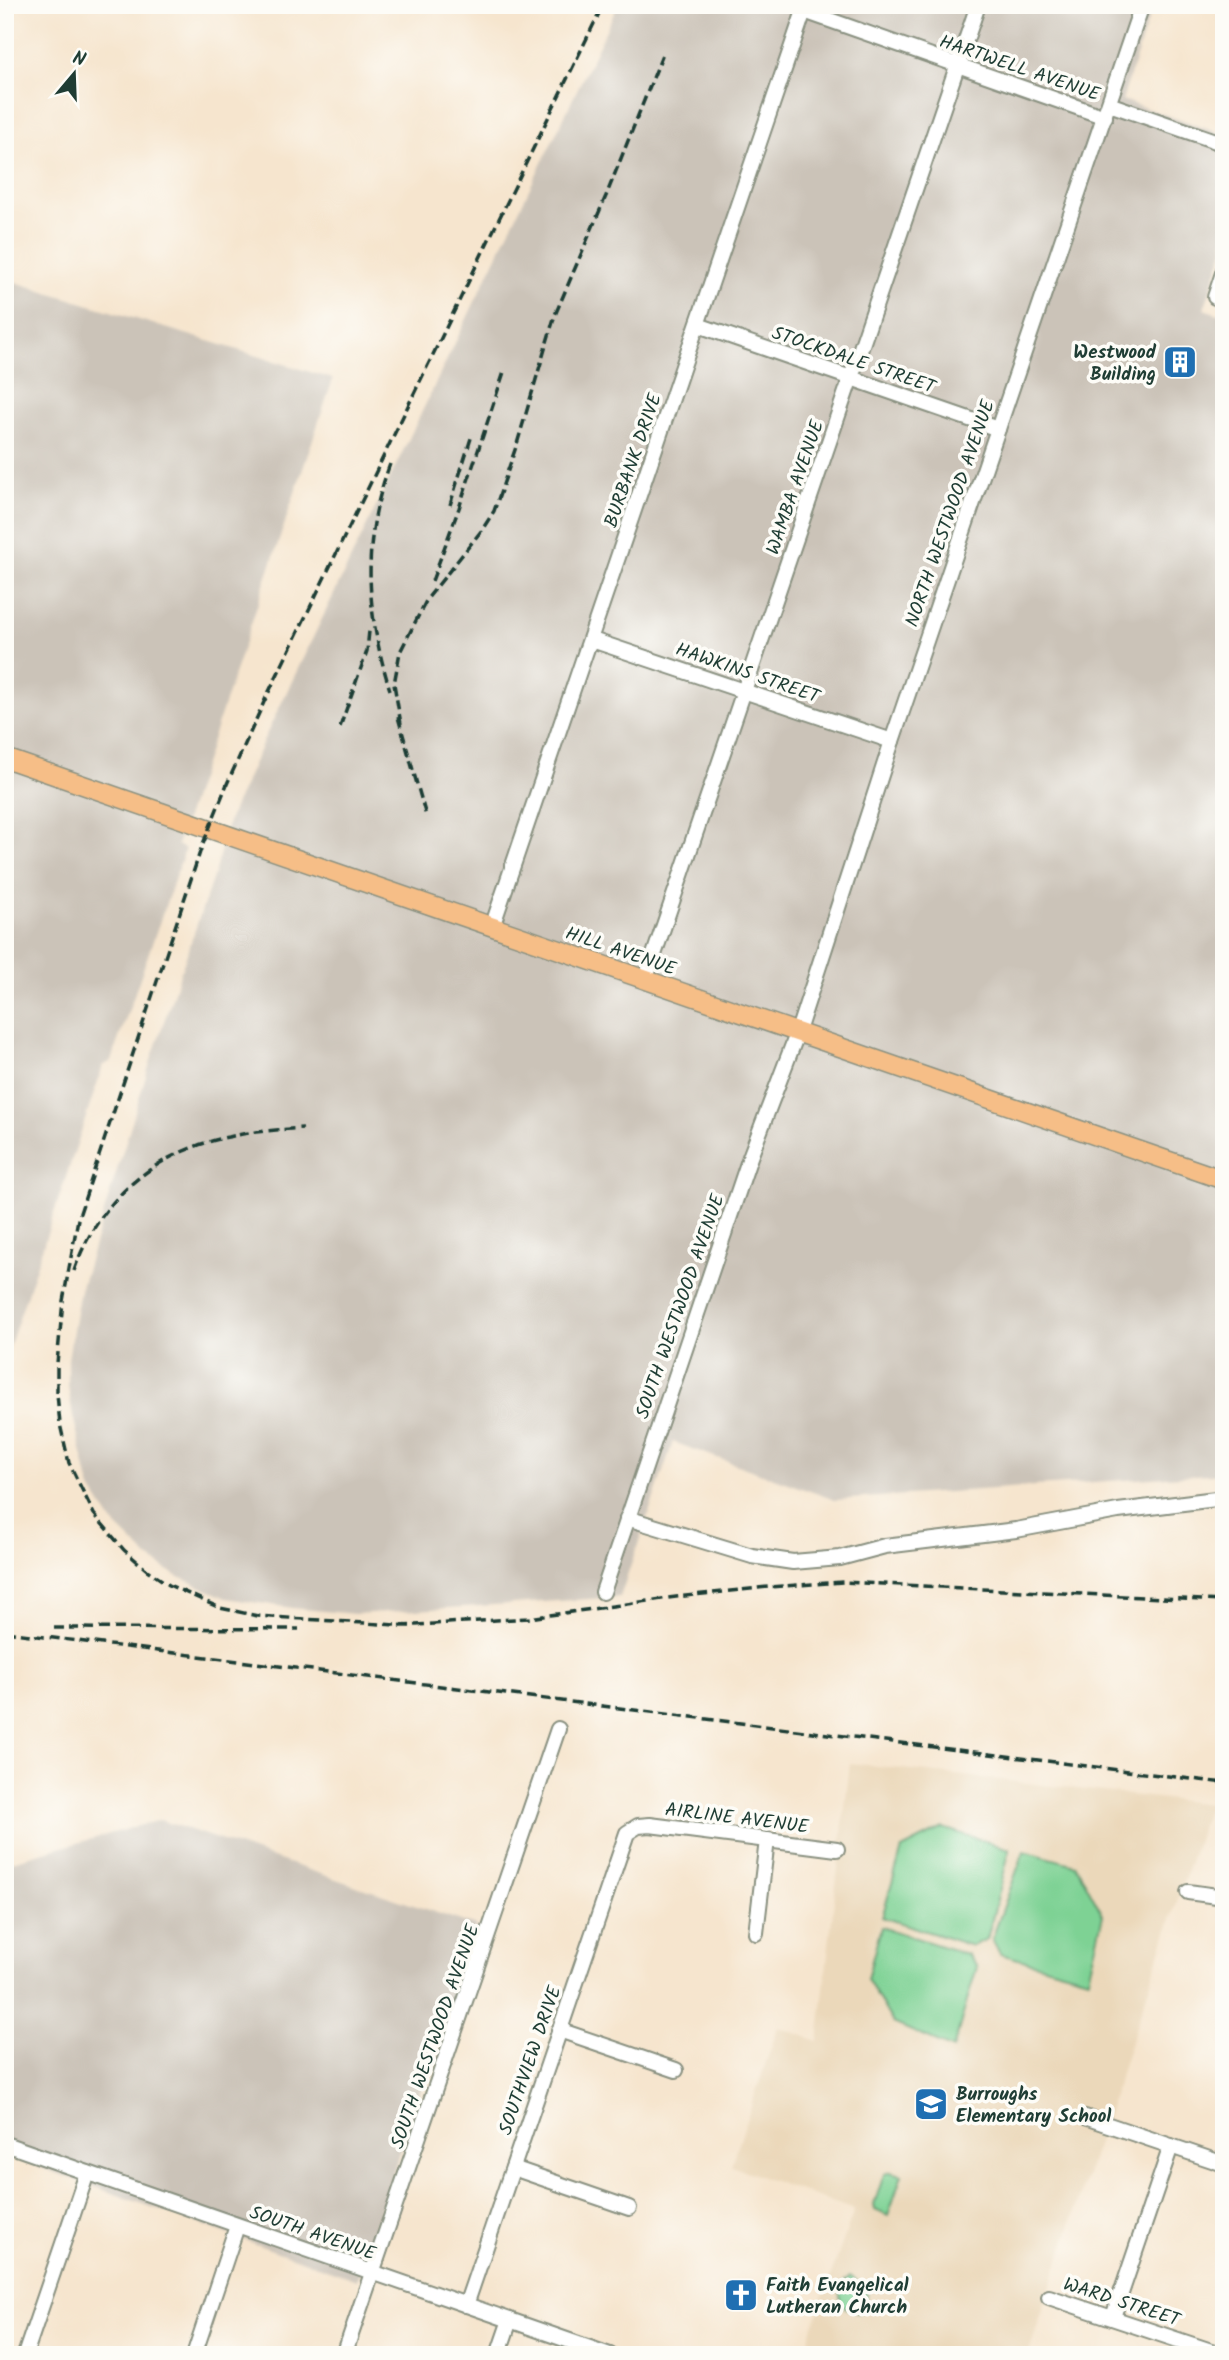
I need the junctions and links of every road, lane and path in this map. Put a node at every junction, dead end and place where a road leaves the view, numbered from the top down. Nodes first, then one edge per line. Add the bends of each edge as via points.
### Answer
1 (978, 5) edge
2 (1142, 5) edge
3 (805, 8) edge
4 (958, 65) junction
5 (1107, 111) junction
6 (1224, 144) edge
7 (1224, 270) edge
8 (1215, 297) dead end
9 (698, 325) junction
10 (850, 379) junction
11 (998, 429) junction
12 (592, 640) junction
13 (746, 691) junction
14 (892, 741) junction
15 (5, 758) edge
16 (492, 927) junction
17 (645, 981) junction
18 (797, 1034) junction
19 (1224, 1180) edge
20 (1224, 1498) edge
21 (628, 1518) junction
22 (603, 1592) dead end
23 (558, 1729) dead end
24 (632, 1829) joint
25 (767, 1840) junction
26 (837, 1849) dead end
27 (1188, 1892) dead end
28 (1224, 1897) edge
29 (755, 1933) dead end
30 (559, 2030) junction
31 (676, 2070) dead end
32 (1085, 2117) dead end
33 (5, 2144) edge
34 (1171, 2146) junction
35 (1224, 2164) edge
36 (513, 2168) junction
37 (87, 2173) junction
38 (629, 2208) dead end
39 (237, 2226) junction
40 (372, 2273) junction
41 (1049, 2297) dead end
42 (466, 2305) junction
43 (1113, 2317) junction
44 (510, 2320) junction
45 (24, 2355) edge
46 (194, 2355) edge
47 (344, 2355) edge
48 (498, 2355) edge
49 (610, 2355) edge
50 (1223, 2355) edge

1 - 4 street, WAMBA AVENUE
2 - 5 street, NORTH WESTWOOD AVENUE
3 - 4 street, HARTWELL AVENUE
3 - 9 street, BURBANK DRIVE
4 - 5 street, HARTWELL AVENUE
4 - 10 street, WAMBA AVENUE
5 - 6 street, HARTWELL AVENUE
5 - 11 street, NORTH WESTWOOD AVENUE
7 - 8 street
9 - 10 street, STOCKDALE STREET
9 - 12 street, BURBANK DRIVE
10 - 11 street, STOCKDALE STREET
10 - 13 street, WAMBA AVENUE
11 - 14 street, NORTH WESTWOOD AVENUE
12 - 13 street, HAWKINS STREET
12 - 16 street, BURBANK DRIVE
13 - 14 street, HAWKINS STREET
13 - 17 street, WAMBA AVENUE
14 - 18 street, NORTH WESTWOOD AVENUE
15 - 16 main road, HILL AVENUE
16 - 17 main road, HILL AVENUE
17 - 18 main road, HILL AVENUE
18 - 19 main road, HILL AVENUE
18 - 21 street, SOUTH WESTWOOD AVENUE via 750,1157
20 - 21 street via 793,1562 752,1556
21 - 22 street, SOUTH WESTWOOD AVENUE
23 - 40 street, SOUTH WESTWOOD AVENUE
24 - 25 street, AIRLINE AVENUE via 650,1825
24 - 30 street, SOUTHVIEW DRIVE via 620,1848
25 - 26 street, AIRLINE AVENUE
25 - 29 street
27 - 28 street
30 - 31 street
30 - 36 street, SOUTHVIEW DRIVE
32 - 34 street
33 - 37 street, SOUTH AVENUE
34 - 35 street
34 - 43 street
36 - 38 street
36 - 42 street, SOUTHVIEW DRIVE
37 - 39 street, SOUTH AVENUE
37 - 45 street
39 - 40 street, SOUTH AVENUE
39 - 46 street
40 - 42 street, SOUTH AVENUE
40 - 47 street, SOUTH WESTWOOD AVENUE
41 - 43 street, WARD STREET
42 - 44 street, SOUTH AVENUE
43 - 50 street, WARD STREET
44 - 48 street
44 - 49 street, SOUTH AVENUE

